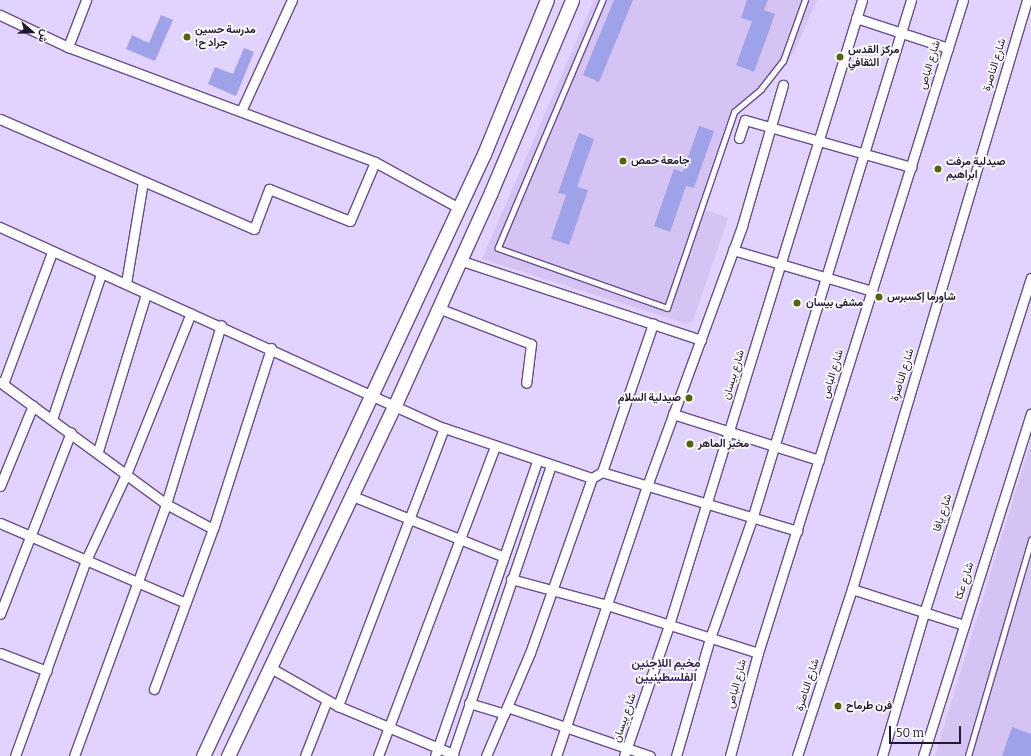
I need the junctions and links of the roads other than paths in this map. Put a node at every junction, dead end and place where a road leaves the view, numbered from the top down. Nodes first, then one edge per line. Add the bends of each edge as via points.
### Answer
1 (86, 0) edge
2 (292, 0) edge
3 (547, 0) edge
4 (572, 0) edge
5 (603, 0) edge
6 (805, 0) edge
7 (862, 0) edge
8 (911, 0) edge
9 (963, 0) edge
10 (1027, 0) edge
11 (0, 15) edge
12 (856, 18) junction
13 (901, 33) junction
14 (68, 47) junction
15 (948, 48) junction
16 (784, 85) dead end
17 (242, 110) junction
18 (0, 119) edge
19 (771, 127) junction
20 (738, 138) dead end
21 (819, 141) junction
22 (861, 153) junction
23 (375, 162) junction
24 (911, 167) junction
25 (143, 181) junction
26 (459, 208) junction
27 (0, 228) edge
28 (733, 250) junction
29 (52, 252) junction
30 (459, 260) junction
31 (781, 264) junction
32 (101, 274) junction
33 (824, 277) junction
34 (1031, 278) edge
35 (126, 283) junction
36 (872, 291) junction
37 (146, 294) junction
38 (438, 308) junction
39 (191, 313) junction
40 (653, 324) junction
41 (221, 325) junction
42 (700, 340) junction
43 (271, 348) junction
44 (2, 383) edge
45 (526, 383) dead end
46 (373, 395) junction
47 (33, 405) junction
48 (394, 408) junction
49 (674, 414) junction
50 (1031, 414) edge
51 (52, 419) junction
52 (444, 428) junction
53 (729, 431) junction
54 (71, 432) junction
55 (495, 446) junction
56 (774, 446) junction
57 (98, 451) junction
58 (819, 460) junction
59 (537, 461) junction
60 (551, 465) junction
61 (127, 472) junction
62 (602, 472) junction
63 (592, 478) junction
64 (0, 486) edge
65 (647, 486) junction
66 (350, 495) junction
67 (166, 504) junction
68 (706, 505) junction
69 (412, 518) junction
70 (752, 519) junction
71 (0, 523) edge
72 (213, 529) junction
73 (797, 531) junction
74 (29, 534) junction
75 (459, 538) junction
76 (1031, 540) edge
77 (504, 557) junction
78 (86, 560) junction
79 (512, 579) junction
80 (138, 583) junction
81 (852, 589) junction
82 (551, 590) junction
83 (186, 602) junction
84 (607, 605) junction
85 (924, 613) junction
86 (0, 614) edge
87 (669, 625) junction
88 (964, 625) junction
89 (710, 638) junction
90 (0, 653) edge
91 (758, 653) junction
92 (270, 667) junction
93 (47, 671) junction
94 (154, 689) dead end
95 (327, 700) junction
96 (469, 703) junction
97 (338, 706) junction
98 (505, 710) junction
99 (390, 729) junction
100 (565, 729) junction
101 (437, 752) edge
102 (626, 752) edge
103 (452, 755) edge
104 (15, 756) edge
105 (74, 756) edge
106 (203, 756) edge
107 (228, 756) edge
108 (305, 756) edge
109 (378, 756) edge
110 (486, 756) edge
111 (556, 756) edge
112 (650, 756) edge
113 (676, 756) edge
114 (730, 756) edge
115 (797, 756) edge
116 (882, 756) edge
117 (923, 756) edge
118 (968, 756) edge

1 - 14 street
2 - 17 street
3 - 26 main road
4 - 30 main road
5 - 6 lane via 498,248 667,308 734,112 760,89 783,61
7 - 12 street, شارع بيسان
8 - 13 street
9 - 15 street, شارع الباص
10 - 81 street, شارع الناصرة
11 - 14 street
12 - 13 street
12 - 21 street, شارع بيسان
13 - 15 street
13 - 22 street
14 - 17 street
15 - 24 street, شارع الباص
16 - 19 street
17 - 23 street
18 - 25 street
19 - 20 street via 745,120
19 - 21 street
19 - 28 street
21 - 22 street
21 - 31 street, شارع بيسان
22 - 24 street
22 - 33 street
23 - 25 street via 350,221 269,189 254,229
23 - 26 street
24 - 36 street, شارع الباص
25 - 35 street
26 - 46 main road
27 - 29 street
28 - 31 street
28 - 42 street
29 - 32 street
29 - 44 street
30 - 38 main road
30 - 40 street
31 - 33 street
31 - 53 street, شارع بيسان
32 - 35 street
32 - 51 street
33 - 36 street
33 - 56 street
34 - 85 street, شارع يافا
35 - 37 street
36 - 58 street, شارع الباص
37 - 39 street
37 - 57 street
38 - 45 street via 531,344
38 - 48 main road
39 - 41 street
39 - 61 street
40 - 42 street
40 - 62 street
41 - 43 street
41 - 67 street
42 - 49 street
43 - 46 street
43 - 72 street
44 - 47 street
46 - 48 street
46 - 106 main road
47 - 51 street
47 - 64 street
48 - 52 street
48 - 66 main road
49 - 53 street
49 - 65 street
50 - 88 street, شارع عكا
51 - 54 street
52 - 55 street
52 - 69 street
53 - 56 street
53 - 68 street, شارع بيسان
54 - 57 street
54 - 74 street
55 - 59 street
55 - 75 street
56 - 58 street
56 - 70 street
57 - 61 street
58 - 73 street, شارع الباص
59 - 60 street
59 - 77 street
60 - 63 street
60 - 79 street
61 - 67 street
61 - 78 street
62 - 63 street
62 - 65 street
63 - 82 street
65 - 68 street
65 - 84 street
66 - 69 street
66 - 92 main road
67 - 72 street
67 - 80 street
68 - 70 street
68 - 87 street, شارع بيسان
69 - 75 street
69 - 97 street
70 - 73 street
70 - 89 street
71 - 74 street
72 - 83 street
73 - 91 street, شارع الباص
74 - 78 street
74 - 86 street
75 - 77 street
75 - 99 street
76 - 118 lane
77 - 101 street
78 - 80 street
78 - 93 street
79 - 82 street
79 - 96 street
80 - 83 street
80 - 105 street
81 - 85 street
81 - 115 street, شارع الناصرة
82 - 84 street
82 - 98 street
83 - 94 street
84 - 87 street
84 - 100 street
85 - 88 street
85 - 116 street, شارع يافا
87 - 89 street
87 - 102 street, شارع بيسان
88 - 117 street, شارع عكا
89 - 91 street
89 - 113 street
90 - 93 street
91 - 114 street, شارع الباص
92 - 95 street
92 - 107 main road
93 - 104 street
95 - 97 street
95 - 108 street
96 - 98 street
96 - 103 street
97 - 99 street
98 - 100 street
98 - 110 street
99 - 101 street
99 - 109 street
100 - 102 street
100 - 111 street
101 - 103 street
102 - 112 street

